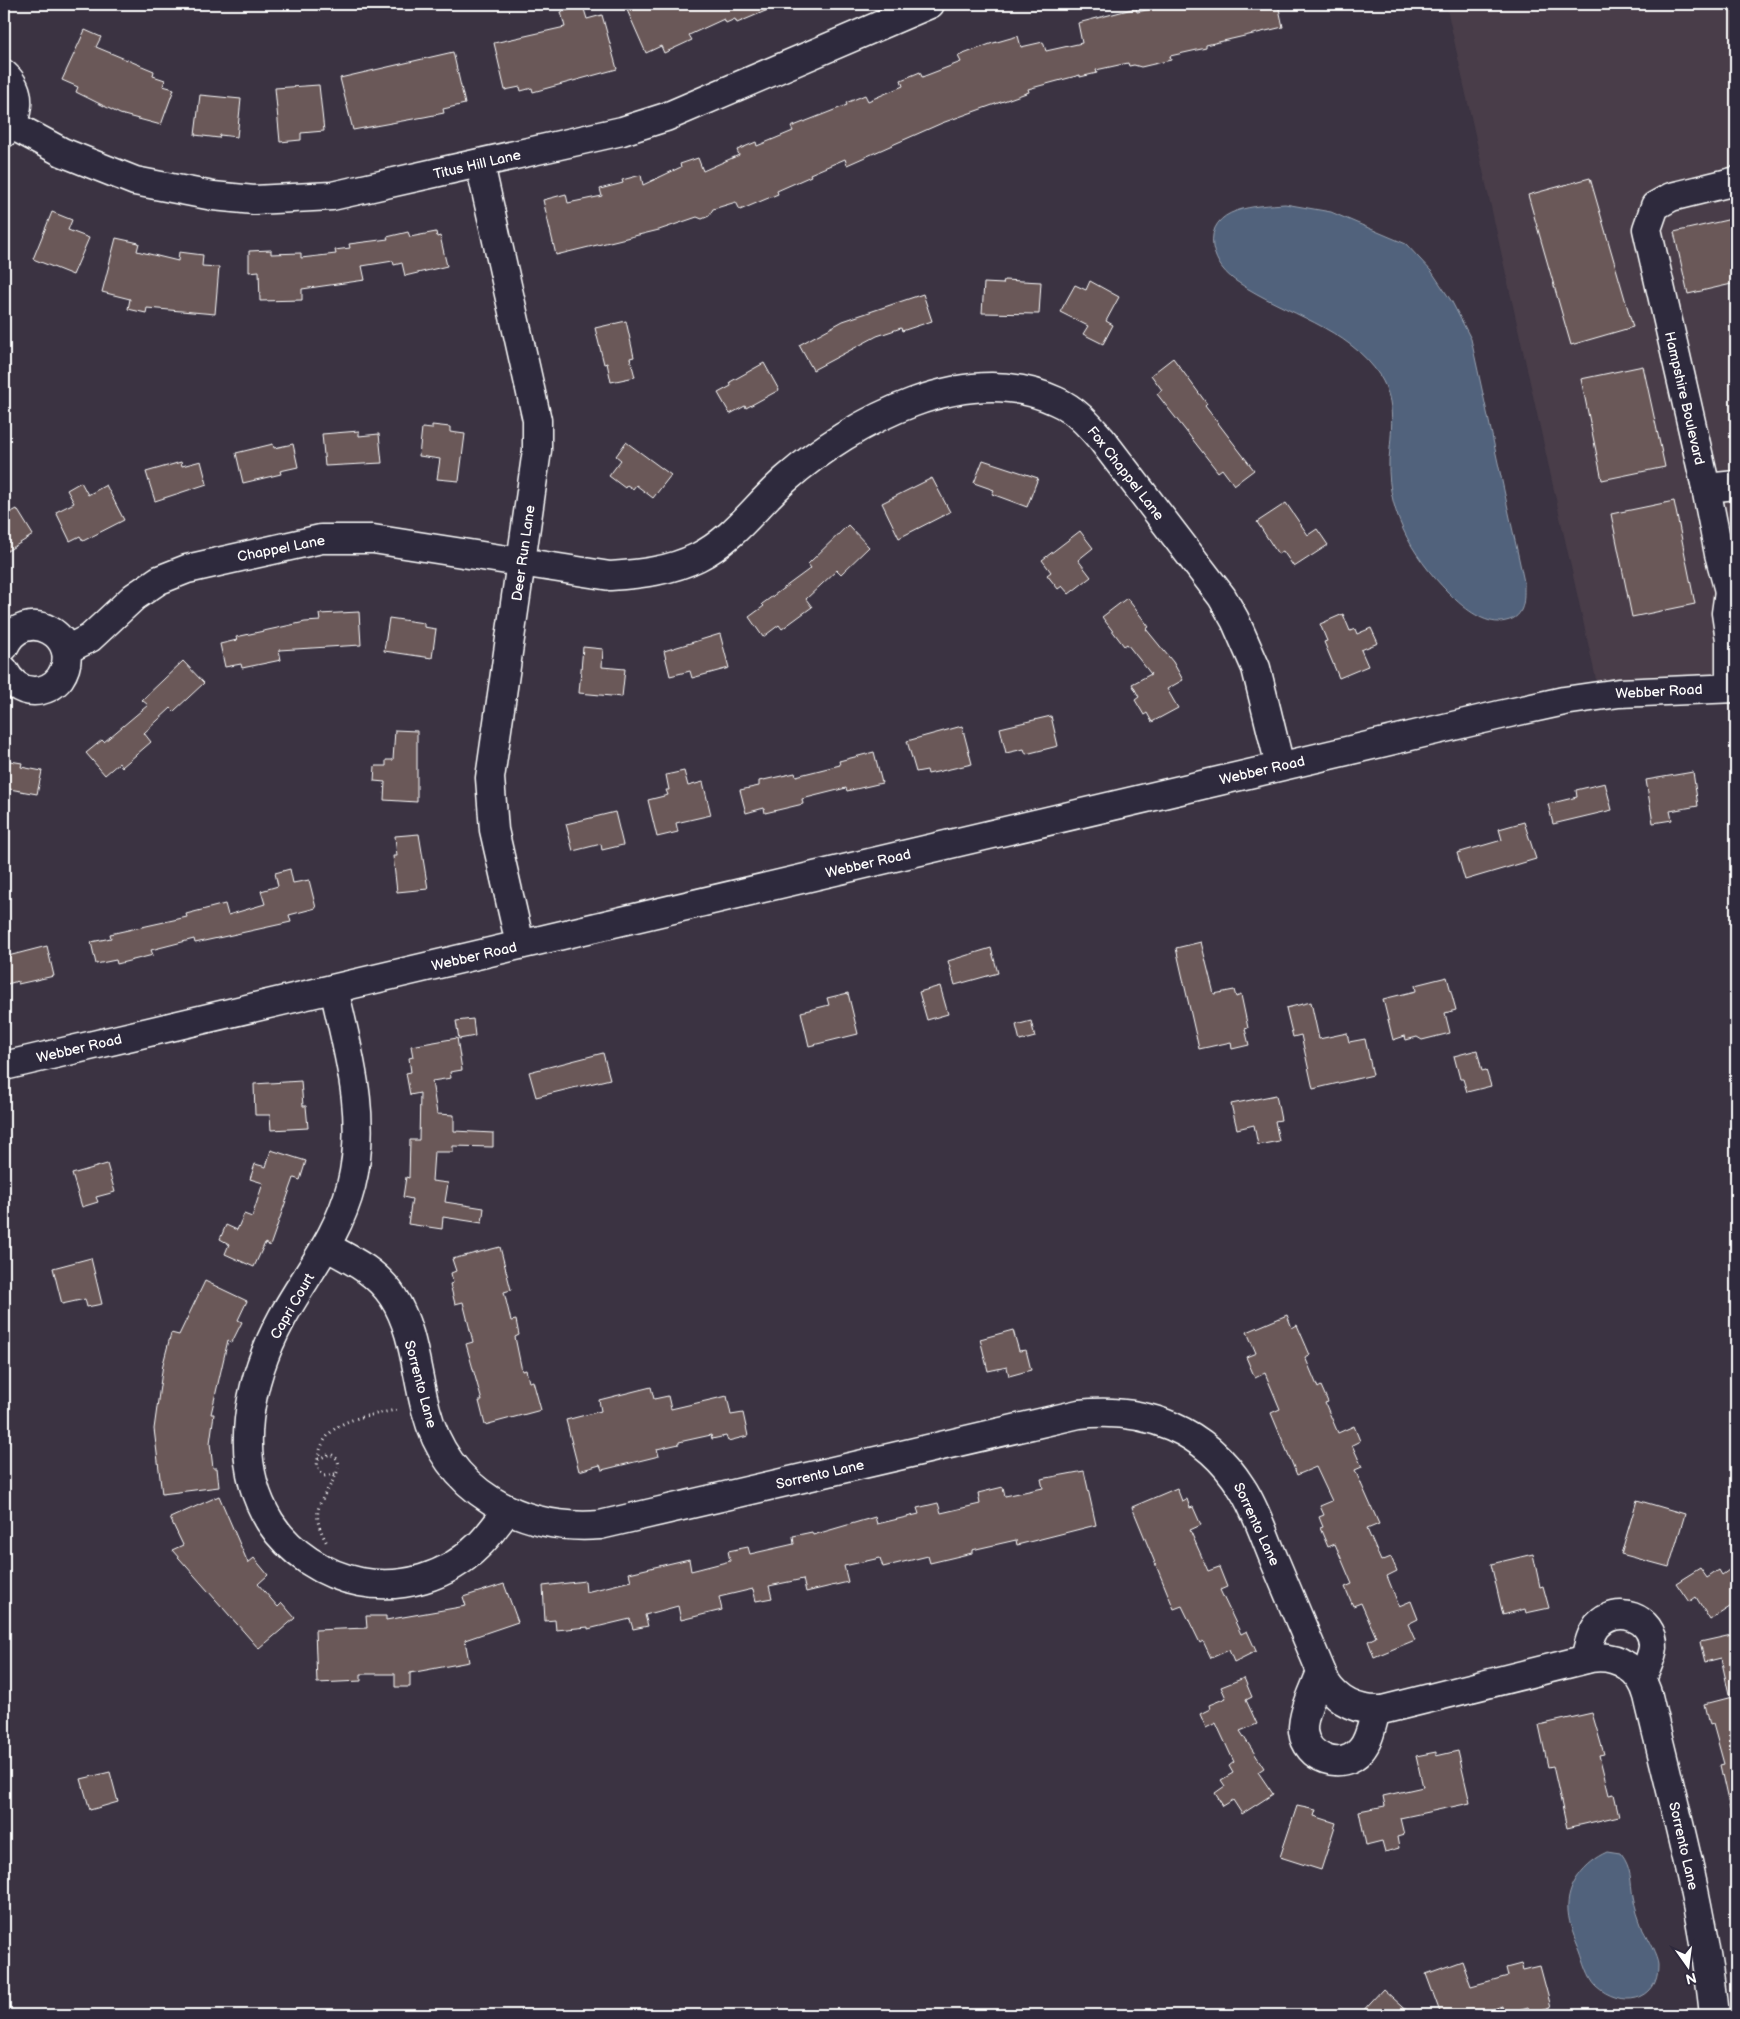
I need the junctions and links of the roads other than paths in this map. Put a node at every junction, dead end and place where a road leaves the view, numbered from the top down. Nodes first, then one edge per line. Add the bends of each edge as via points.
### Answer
1 (930, 4) edge
2 (4, 74) edge
3 (8, 129) edge
4 (480, 164) junction
5 (1736, 181) edge
6 (1736, 485) edge
7 (1706, 488) junction
8 (522, 562) junction
9 (1733, 593) edge
10 (4, 647) edge
11 (66, 650) junction
12 (4, 670) edge
13 (1733, 688) edge
14 (1280, 766) junction
15 (520, 944) junction
16 (334, 989) junction
17 (4, 1066) edge
18 (327, 1247) junction
19 (508, 1510) junction
20 (1585, 1659) junction
21 (1321, 1672) junction
22 (1642, 1680) junction
23 (1376, 1711) junction
24 (1714, 2015) edge

1 - 4 street, Titus Hill Lane via 666,117 622,131
2 - 3 street, Titus Hill Lane via 14,86 18,98 17,112
3 - 4 street, Titus Hill Lane via 135,181 230,198 278,200 332,196
4 - 8 street, Deer Run Lane via 537,420 538,450
5 - 7 street, Hampshire Boulevard via 1672,197 1656,206 1647,229
6 - 7 street
7 - 9 street, Hampshire Boulevard via 1719,554
8 - 11 street, Chappel Lane via 356,537 298,542 188,569 160,580 134,597 90,638
8 - 14 street, Fox Chappel Lane via 610,576 670,568 697,557 734,533 785,480 812,458 869,422 932,397 965,389 996,386 1035,392 1057,401 1086,422 1222,597 1256,668
8 - 15 street, Deer Run Lane via 490,778 494,830
9 - 13 street, Hampshire Boulevard via 1726,613
10 - 11 street via 14,632 34,626 54,632
11 - 12 street via 64,671 58,681 40,691 18,687
13 - 14 street, Webber Road via 1619,693 1564,701
14 - 15 street, Webber Road
15 - 16 street, Webber Road
16 - 17 street, Webber Road
16 - 18 street, Capri Court via 352,1068 359,1127 351,1185
18 - 19 street, Sorrento Lane via 370,1271 392,1296 406,1327 426,1411 440,1446 469,1483
18 - 19 street, Capri Court via 283,1317 258,1374 251,1405 248,1453 256,1493 274,1528 298,1553 326,1571 372,1584 405,1582 437,1574 459,1562 478,1546
19 - 21 street, Sorrento Lane via 562,1526 600,1525 1079,1414 1137,1414 1190,1435 1206,1446 1232,1473 1252,1506
20 - 22 street, Sorrento Lane via 1603,1657 1620,1661
20 - 22 street via 1592,1634 1602,1622 1615,1615 1633,1617 1645,1626 1652,1639 1651,1654
20 - 23 street, Sorrento Lane
21 - 23 street, Sorrento Lane via 1329,1688 1344,1702
21 - 23 street via 1303,1729 1307,1744 1317,1756 1336,1761 1347,1760 1357,1754 1366,1741
22 - 24 street, Sorrento Lane via 1699,1913

